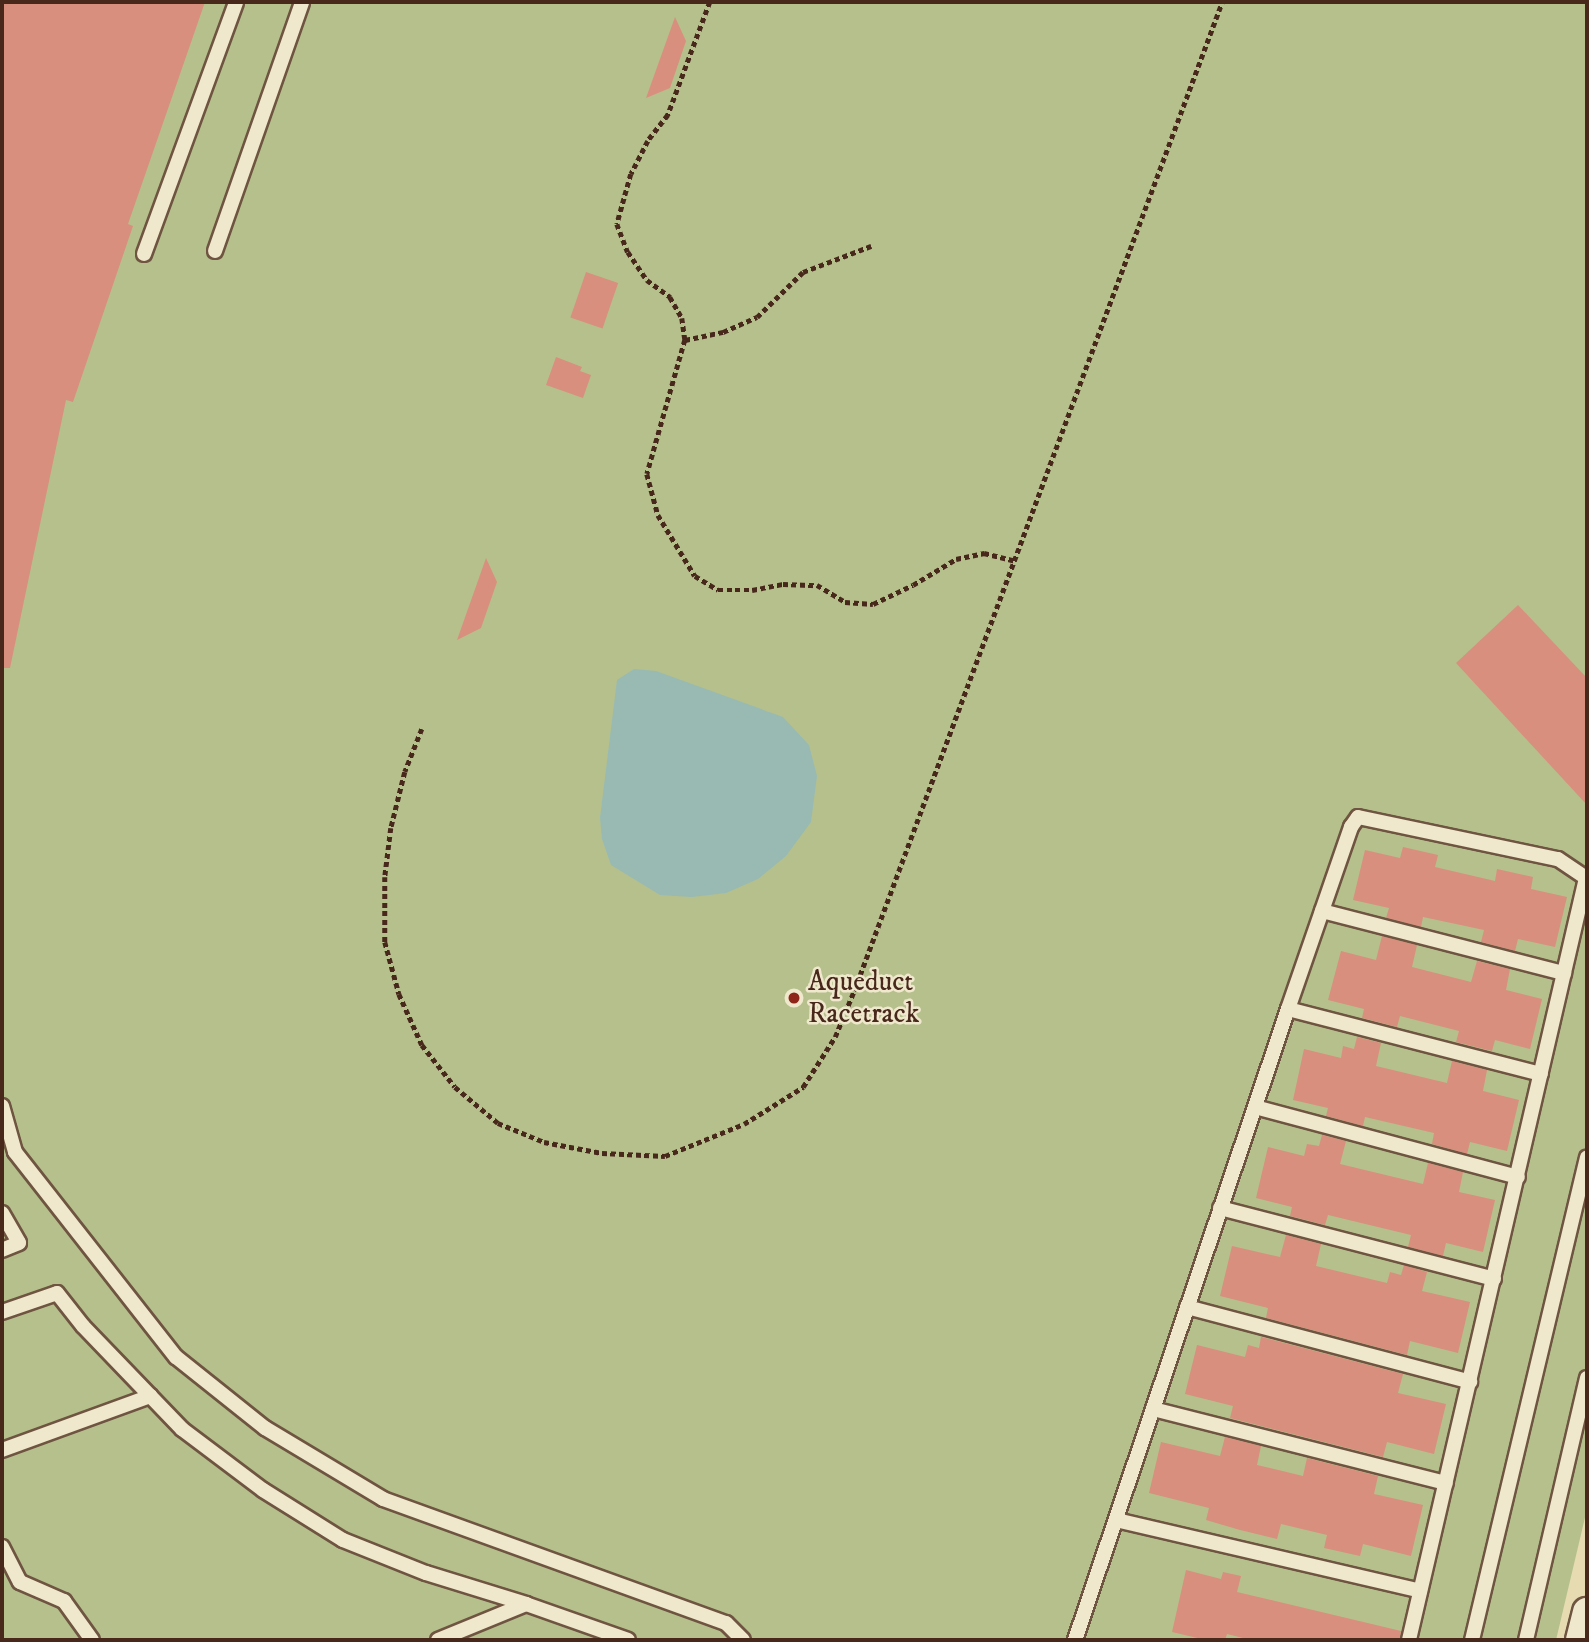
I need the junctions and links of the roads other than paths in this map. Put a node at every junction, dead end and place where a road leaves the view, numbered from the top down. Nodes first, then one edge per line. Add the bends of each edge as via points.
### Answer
1 (236, 2) edge
2 (302, 2) edge
3 (215, 251) dead end
4 (144, 254) dead end
5 (1586, 878) edge
6 (1322, 911) junction
7 (1564, 973) junction
8 (1288, 1009) junction
9 (1541, 1074) junction
10 (2, 1106) edge
11 (1255, 1107) junction
12 (1587, 1158) edge
13 (1518, 1177) junction
14 (1220, 1208) junction
15 (2, 1213) edge
16 (2, 1250) edge
17 (1494, 1279) junction
18 (1187, 1307) junction
19 (2, 1312) edge
20 (1587, 1378) edge
21 (1470, 1382) junction
22 (150, 1396) junction
23 (1153, 1409) junction
24 (2, 1450) edge
25 (1446, 1483) junction
26 (1116, 1520) junction
27 (2, 1548) edge
28 (1420, 1591) junction
29 (526, 1604) junction
30 (1587, 1612) edge
31 (92, 1640) edge
32 (438, 1640) edge
33 (628, 1640) edge
34 (743, 1640) edge
35 (1075, 1640) edge
36 (1409, 1640) edge
37 (1472, 1640) edge
38 (1526, 1640) edge
39 (1580, 1640) edge

1 - 4 lane
2 - 3 lane
5 - 6 lane via 1558,859 1358,817
5 - 7 lane
6 - 7 lane
6 - 8 lane
7 - 9 lane
8 - 9 lane
8 - 11 lane
9 - 13 lane
10 - 34 lane via 15,1152 176,1357 265,1428 383,1499 726,1623
11 - 13 lane
11 - 14 lane
12 - 37 lane
13 - 17 lane
14 - 17 lane
14 - 18 lane
15 - 16 lane via 19,1243
17 - 21 lane
18 - 21 lane
18 - 23 lane
19 - 22 lane via 57,1293
20 - 38 lane
21 - 25 lane
22 - 24 lane
22 - 29 lane via 204,1447 342,1540 426,1573
23 - 25 lane
23 - 26 lane
25 - 28 lane
26 - 28 lane
26 - 35 lane
27 - 31 lane via 20,1582 64,1601
28 - 36 lane
29 - 32 lane
29 - 33 lane
30 - 39 street

